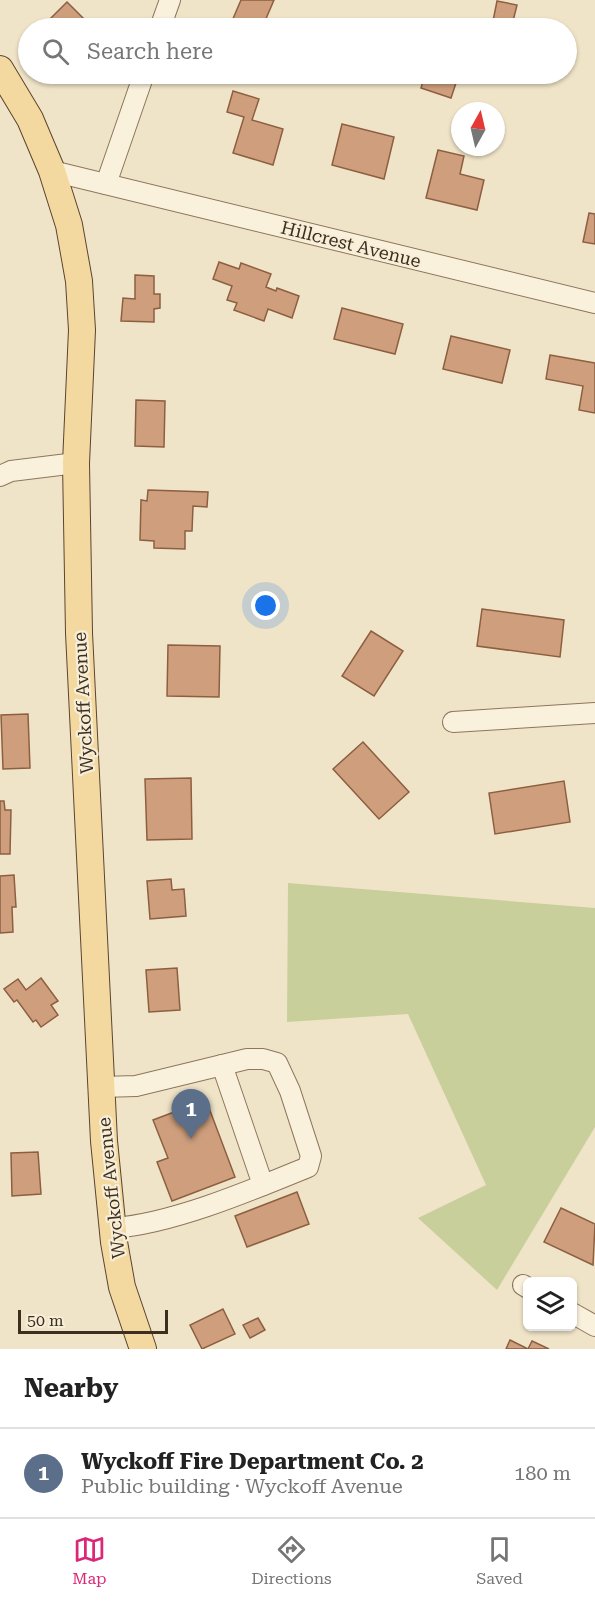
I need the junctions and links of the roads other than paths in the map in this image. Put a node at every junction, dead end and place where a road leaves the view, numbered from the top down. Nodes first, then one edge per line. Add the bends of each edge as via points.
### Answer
1 (170, 0) edge
2 (164, 18) edge
3 (0, 69) edge
4 (141, 84) edge
5 (52, 171) junction
6 (106, 184) junction
7 (595, 303) edge
8 (76, 463) junction
9 (0, 476) edge
10 (595, 713) edge
11 (453, 722) dead end
12 (222, 1065) junction
13 (102, 1087) junction
14 (263, 1185) junction
15 (113, 1228) junction
16 (577, 1315) edge
17 (595, 1326) edge
18 (143, 1349) edge

1 - 2 street
3 - 5 main road, Wyckoff Avenue via 30,119
4 - 6 street
5 - 6 street, Hillcrest Avenue
5 - 8 main road, Wyckoff Avenue via 69,225 79,282 82,330
6 - 7 street, Hillcrest Avenue
8 - 9 street
8 - 13 main road, Wyckoff Avenue via 79,633
10 - 11 street
12 - 13 street via 136,1086
12 - 14 street
12 - 14 street via 247,1059 277,1063 290,1090 311,1156 308,1167
13 - 15 main road, Wyckoff Avenue
14 - 15 street via 141,1226
15 - 18 main road, Wyckoff Avenue via 122,1287
16 - 17 street

